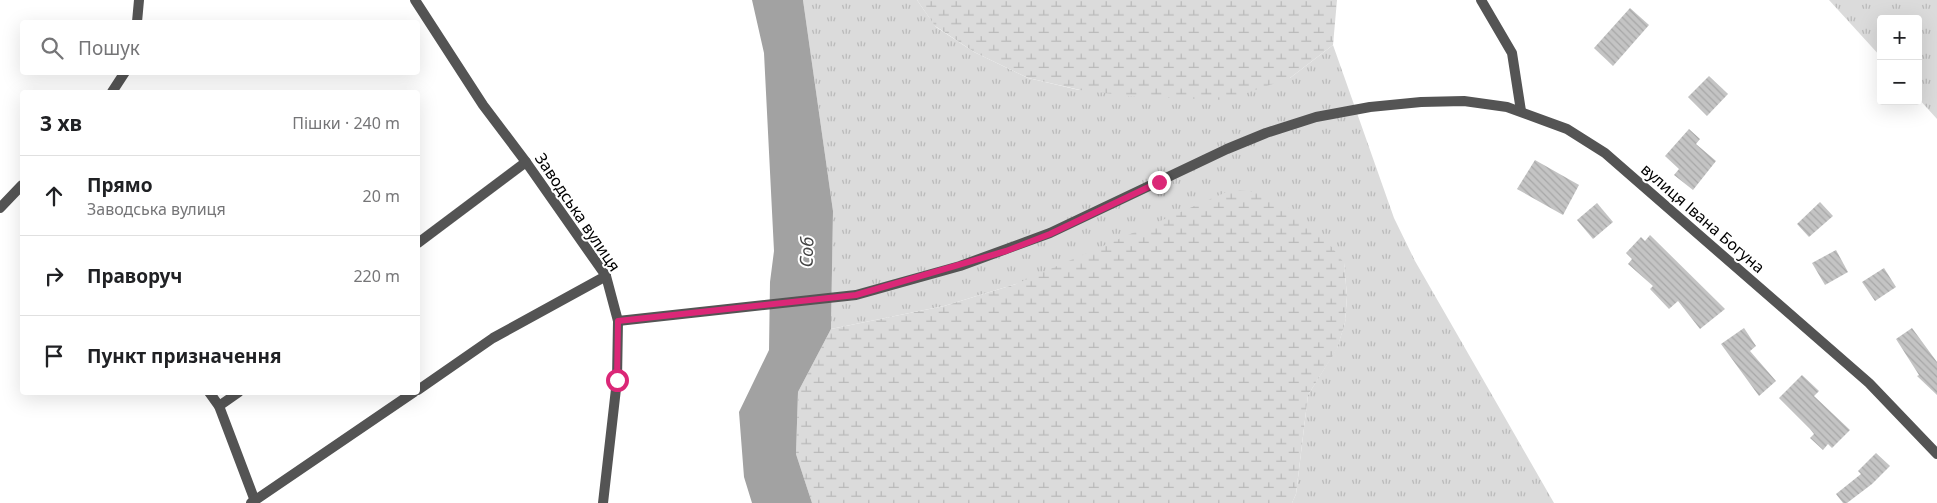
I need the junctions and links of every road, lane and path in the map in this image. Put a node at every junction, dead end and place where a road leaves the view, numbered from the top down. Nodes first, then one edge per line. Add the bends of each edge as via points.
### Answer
1 (139, 0) edge
2 (415, 0) edge
3 (1481, 0) edge
4 (137, 20) edge
5 (123, 75) edge
6 (113, 90) edge
7 (1521, 111) junction
8 (526, 162) junction
9 (20, 186) edge
10 (0, 208) edge
11 (420, 241) edge
12 (606, 276) junction
13 (618, 321) junction
14 (420, 389) edge
15 (211, 395) edge
16 (235, 395) edge
17 (410, 395) edge
18 (219, 406) junction
19 (1937, 454) edge
20 (253, 502) edge
21 (603, 503) edge

1 - 4 street
2 - 8 street, Заводська вулиця via 483,105
3 - 7 street via 1512,53
5 - 6 street
7 - 13 street, вулиця Івана Богуна via 1464,101 1421,102 1316,117 1227,149 1050,234 1006,251 856,295
7 - 19 street, вулиця Івана Богуна via 1567,129 1605,153 1869,383
8 - 11 street
8 - 12 street, Заводська вулиця
9 - 10 street
12 - 13 street, Заводська вулиця
12 - 14 street via 493,338
13 - 21 street, Заводська вулиця via 617,380
15 - 18 street
16 - 18 street
17 - 20 street
18 - 20 street

